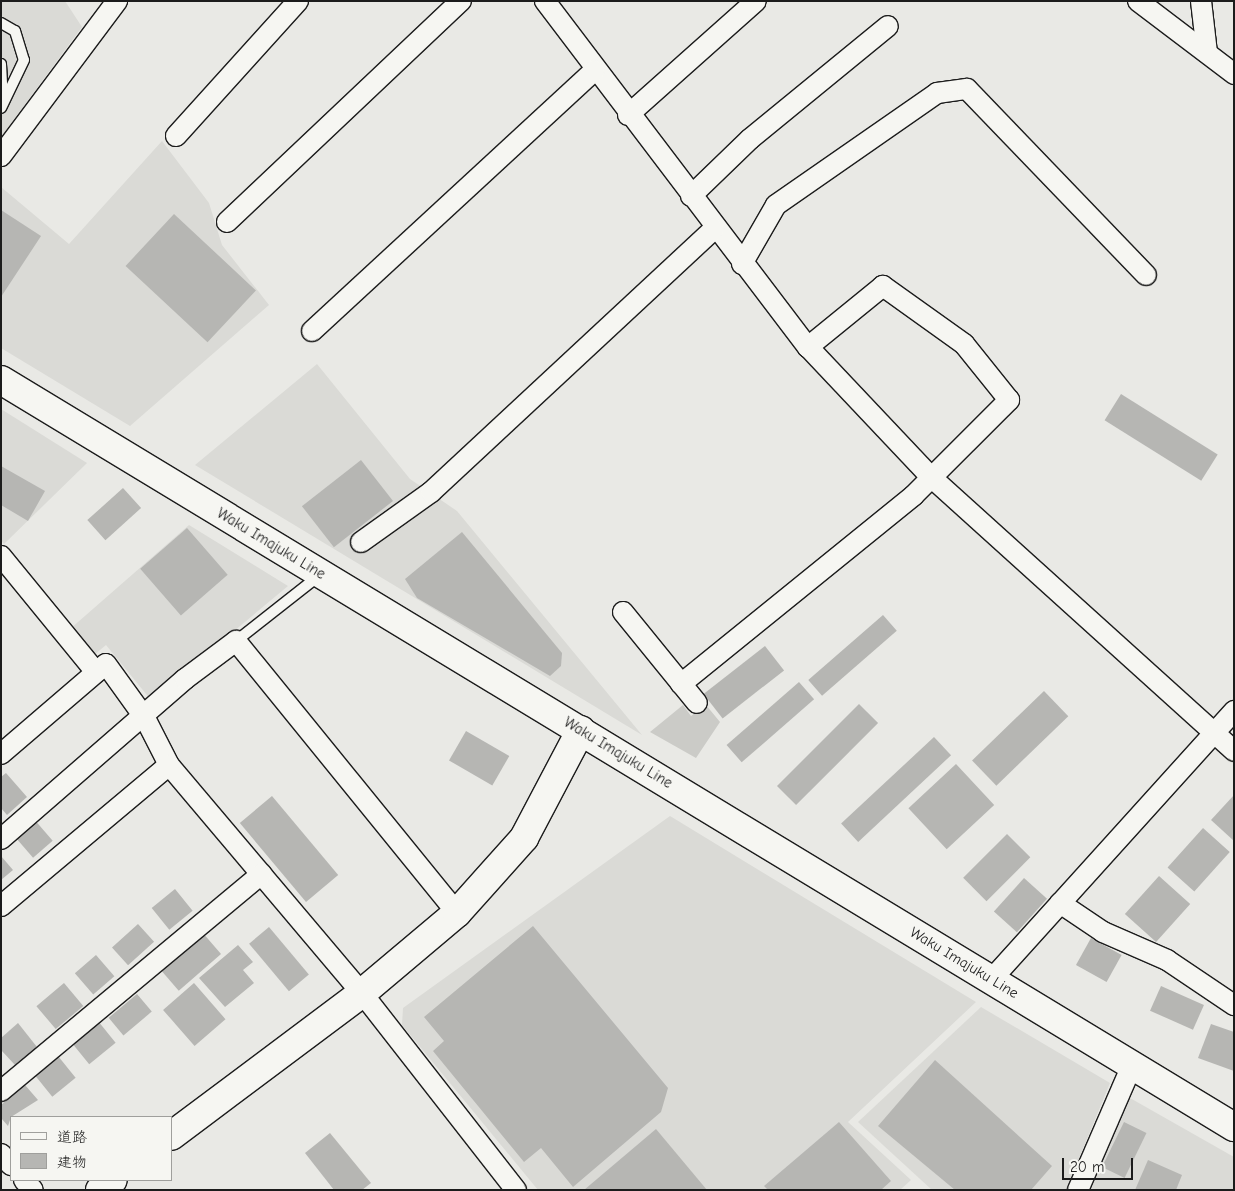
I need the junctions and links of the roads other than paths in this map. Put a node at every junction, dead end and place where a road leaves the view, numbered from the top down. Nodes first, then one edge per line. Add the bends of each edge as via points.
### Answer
1 (117, 1) edge
2 (298, 1) edge
3 (461, 1) edge
4 (544, 1) edge
5 (756, 1) edge
6 (1138, 1) edge
7 (1201, 1) edge
8 (1, 23) edge
9 (888, 26) dead end
10 (1207, 53) junction
11 (1, 64) edge
12 (594, 71) junction
13 (1234, 74) edge
14 (2, 107) edge
15 (628, 115) junction
16 (176, 136) dead end
17 (1, 156) edge
18 (691, 196) junction
19 (227, 222) dead end
20 (714, 229) junction
21 (742, 264) junction
22 (1146, 275) dead end
23 (312, 331) dead end
24 (808, 347) junction
25 (1, 380) edge
26 (930, 476) junction
27 (361, 542) dead end
28 (1, 556) edge
29 (320, 575) junction
30 (623, 612) dead end
31 (236, 641) junction
32 (96, 672) junction
33 (681, 684) junction
34 (697, 704) dead end
35 (1234, 711) edge
36 (145, 718) junction
37 (581, 730) junction
38 (1214, 735) junction
39 (1234, 751) edge
40 (1, 754) edge
41 (169, 765) junction
42 (1, 839) edge
43 (261, 874) junction
44 (1060, 903) junction
45 (1, 906) edge
46 (457, 913) junction
47 (991, 980) junction
48 (362, 993) junction
49 (1234, 1005) edge
50 (1132, 1065) junction
51 (1, 1091) edge
52 (1234, 1127) edge
53 (172, 1135) edge
54 (1, 1154) edge
55 (10, 1164) edge
56 (112, 1181) edge
57 (100, 1190) edge
58 (516, 1190) edge
59 (1078, 1190) edge

1 - 17 street
2 - 16 street
3 - 19 street
4 - 12 street
5 - 15 street
6 - 10 street
7 - 10 street
8 - 14 lane via 15,31 24,60
9 - 18 street via 750,139
10 - 13 street
11 - 14 lane
12 - 15 street
12 - 23 street
15 - 18 street
18 - 20 street
20 - 21 street
20 - 27 street via 431,492
21 - 22 street via 776,205 937,93 967,89
21 - 24 street
24 - 26 street
24 - 26 street via 882,286 964,344 1009,400
25 - 29 main road, Waku Imajuku Line
26 - 33 street via 912,496
26 - 38 street
28 - 32 street
29 - 31 lane
29 - 37 main road, Waku Imajuku Line
30 - 33 street
31 - 36 street
31 - 46 street
32 - 36 street via 106,664
32 - 40 street
33 - 34 street
35 - 38 street
36 - 41 street
36 - 42 street
37 - 46 main road via 524,838
37 - 47 main road, Waku Imajuku Line
38 - 39 street
38 - 44 street
41 - 43 street
41 - 45 street
43 - 48 street
43 - 51 street
44 - 47 street
44 - 49 street via 1103,932 1167,960
46 - 48 main road
47 - 50 main road, Waku Imajuku Line
48 - 53 main road
48 - 58 street
50 - 52 main road, Waku Imajuku Line
50 - 59 street
54 - 55 street
56 - 57 main road

